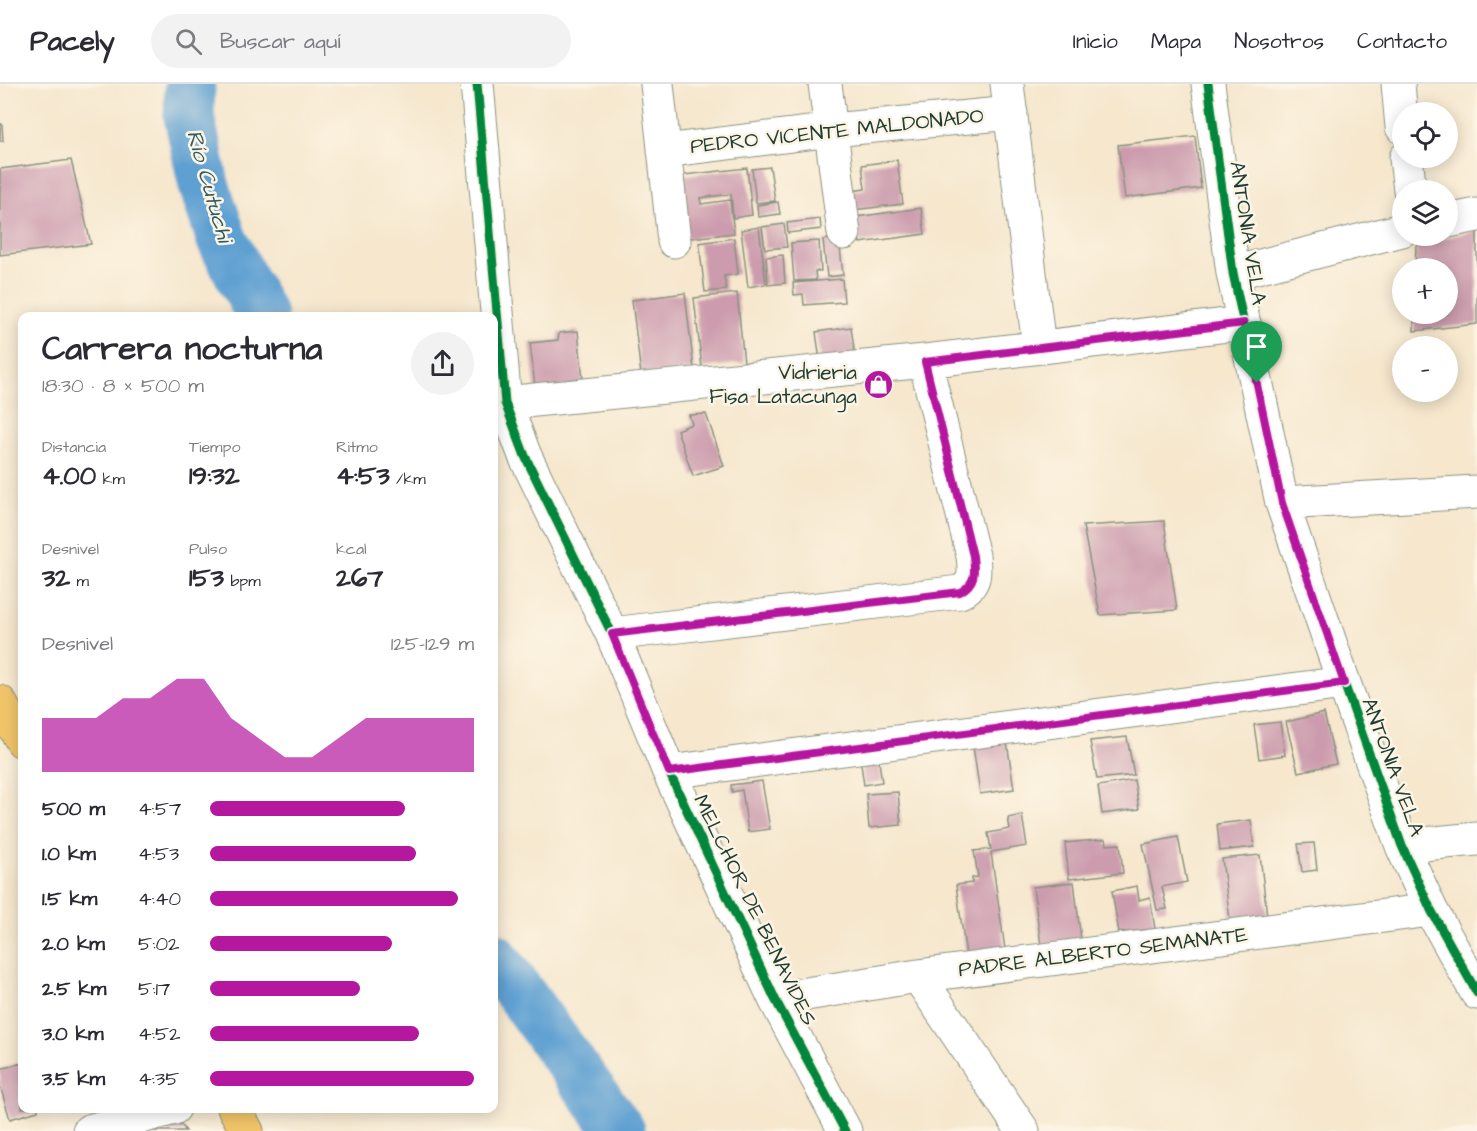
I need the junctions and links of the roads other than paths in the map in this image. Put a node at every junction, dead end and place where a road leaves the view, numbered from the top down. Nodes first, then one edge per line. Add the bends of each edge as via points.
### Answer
1 (477, 84) edge
2 (657, 84) edge
3 (825, 84) edge
4 (1208, 84) edge
5 (1398, 84) edge
6 (1009, 98) edge
7 (1400, 102) edge
8 (832, 130) junction
9 (664, 151) junction
10 (1477, 215) edge
11 (1458, 219) edge
12 (844, 233) dead end
13 (1392, 233) edge
14 (674, 241) dead end
15 (1233, 273) junction
16 (497, 312) edge
17 (498, 323) edge
18 (1244, 323) junction
19 (1039, 347) junction
20 (925, 362) junction
21 (505, 403) junction
22 (1477, 492) edge
23 (1282, 503) junction
24 (612, 634) junction
25 (1344, 683) junction
26 (0, 702) edge
27 (18, 734) edge
28 (669, 772) junction
29 (1477, 839) edge
30 (1402, 846) junction
31 (1431, 910) junction
32 (918, 976) junction
33 (1477, 993) edge
34 (775, 999) junction
35 (156, 1113) edge
36 (237, 1113) edge
37 (89, 1131) edge
38 (247, 1131) edge
39 (845, 1131) edge
40 (1023, 1131) edge

1 - 16 street, MELCHOR DE BENAVIDES
2 - 9 street
3 - 8 street
4 - 15 street, ANTONIA VELA
5 - 7 street
6 - 8 street, PEDRO VICENTE MALDONADO
6 - 19 street
8 - 9 street, PEDRO VICENTE MALDONADO
8 - 12 street
9 - 14 street
10 - 11 street
13 - 15 street
15 - 18 street, ANTONIA VELA
17 - 21 street, MELCHOR DE BENAVIDES
18 - 19 street
18 - 23 street, ANTONIA VELA
19 - 20 street
20 - 21 street
20 - 24 street via 973,556 973,580 968,588
21 - 24 street, MELCHOR DE BENAVIDES via 525,456
22 - 23 street
23 - 25 street, ANTONIA VELA
24 - 28 street, MELCHOR DE BENAVIDES
25 - 28 street
25 - 30 street, ANTONIA VELA
26 - 27 main road
28 - 34 street, MELCHOR DE BENAVIDES
29 - 30 street
30 - 31 street, ANTONIA VELA
31 - 32 street, PADRE ALBERTO SEMANATE
31 - 33 street, ANTONIA VELA
32 - 34 street, PADRE ALBERTO SEMANATE
32 - 40 street
34 - 39 street, MELCHOR DE BENAVIDES
35 - 37 street
36 - 38 main road

